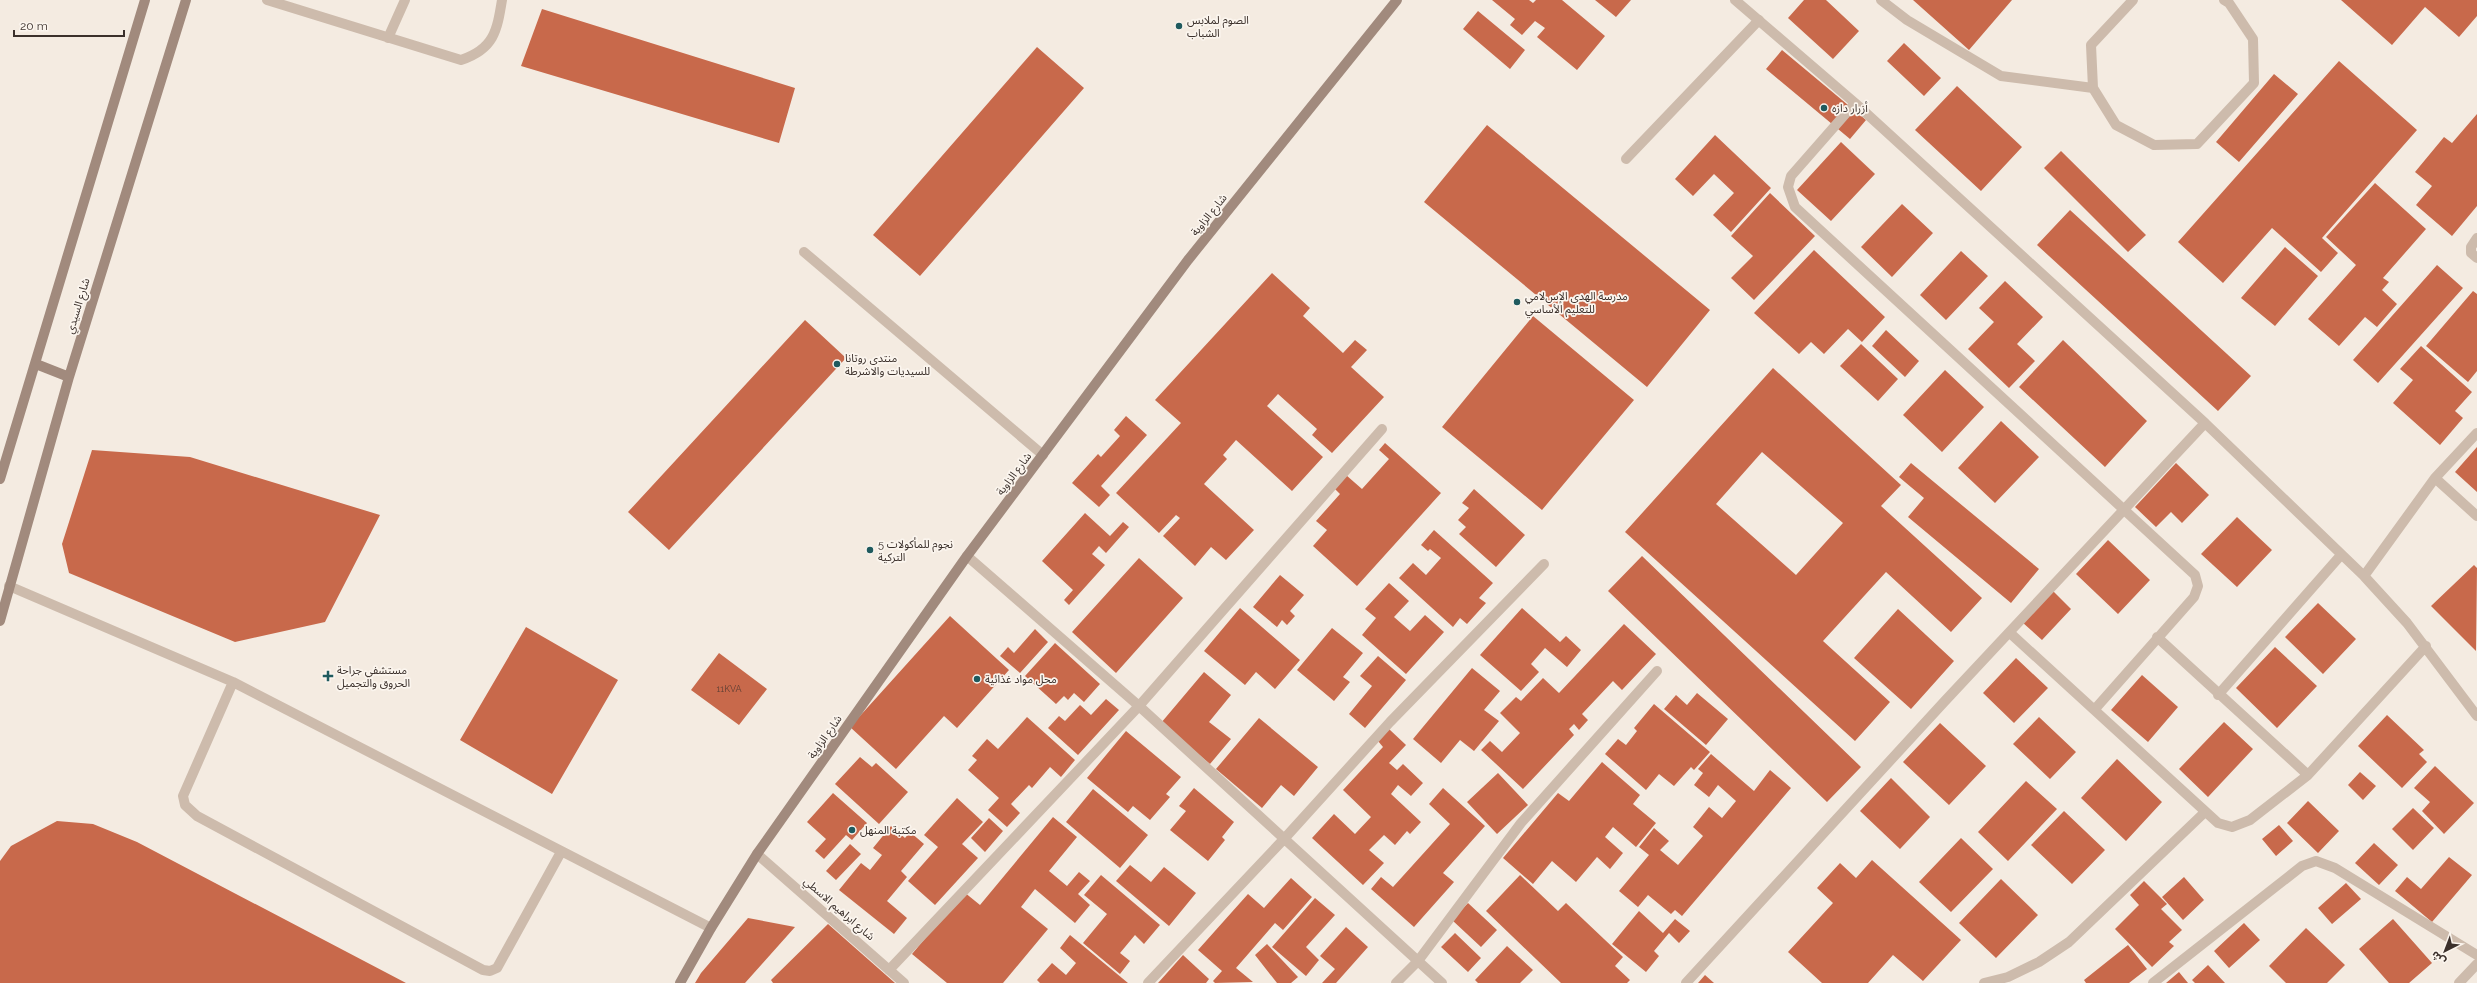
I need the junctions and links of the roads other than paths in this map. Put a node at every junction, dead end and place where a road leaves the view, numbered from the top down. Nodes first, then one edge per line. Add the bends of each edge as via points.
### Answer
1 (145, 0) edge
2 (186, 0) edge
3 (267, 0) edge
4 (405, 0) edge
5 (502, 0) edge
6 (1397, 0) edge
7 (1735, 0) edge
8 (1881, 0) edge
9 (2133, 0) edge
10 (2224, 0) edge
11 (1759, 20) junction
12 (388, 38) junction
13 (2093, 88) junction
14 (1855, 103) junction
15 (1626, 159) dead end
16 (2477, 238) edge
17 (804, 252) dead end
18 (2477, 258) edge
19 (36, 364) junction
20 (69, 377) junction
21 (2205, 423) junction
22 (1382, 430) dead end
23 (2477, 433) edge
24 (1043, 455) junction
25 (2435, 478) junction
26 (0, 479) edge
27 (2123, 510) junction
28 (2477, 516) edge
29 (2341, 555) junction
30 (967, 556) junction
31 (1544, 564) dead end
32 (2364, 576) junction
33 (9, 586) junction
34 (0, 621) edge
35 (2010, 632) junction
36 (2158, 637) junction
37 (2426, 646) junction
38 (1658, 671) dead end
39 (232, 682) junction
40 (2218, 694) junction
41 (1139, 706) junction
42 (2095, 709) junction
43 (2477, 716) edge
44 (2308, 775) junction
45 (2205, 812) junction
46 (1284, 839) junction
47 (561, 852) junction
48 (757, 854) junction
49 (710, 928) junction
50 (2477, 955) edge
51 (1418, 961) junction
52 (2477, 964) edge
53 (889, 970) junction
54 (680, 983) edge
55 (904, 983) edge
56 (1148, 983) edge
57 (1396, 983) edge
58 (1442, 983) edge
59 (1686, 983) edge
60 (1984, 983) edge
61 (2152, 983) edge
62 (2459, 983) edge

1 - 19 main road, شارع السيدي
2 - 20 main road, شارع السيدي
3 - 12 street
4 - 12 street
5 - 12 street via 498,26 488,44 478,54 461,60
6 - 24 main road, شارع الزاوية via 1188,260
7 - 11 street
8 - 13 street via 1907,20 2001,76
9 - 13 street via 2091,45
10 - 13 street via 2229,3 2253,39 2254,83 2197,144 2154,146 2116,125
11 - 14 street
11 - 15 street
14 - 21 street
14 - 27 street via 1791,176 1788,187 1795,207
16 - 18 street via 2471,247 2471,253
17 - 24 street
19 - 20 main road
19 - 26 main road, شارع السيدي
20 - 33 main road, شارع السيدي
21 - 27 street
21 - 29 street
22 - 41 street
23 - 25 street
24 - 30 main road, شارع الزاوية
25 - 28 street
25 - 32 street
27 - 35 street
27 - 36 street via 2195,575 2198,586 2194,596
29 - 32 street
29 - 40 street
30 - 41 street
30 - 48 main road, شارع الزاوية
31 - 46 street via 1390,722
32 - 37 street
33 - 34 main road, شارع السيدي
33 - 39 street
35 - 42 street
35 - 59 street
36 - 40 street
36 - 42 street
37 - 43 street
37 - 44 street
38 - 51 street via 1521,823
39 - 47 street
39 - 47 street via 183,796 185,805 197,816 483,970 497,968
40 - 44 street
41 - 46 street
41 - 53 street
42 - 45 street
44 - 45 street via 2241,825 2232,827 2218,823
45 - 60 street via 2068,942 2033,965 2008,977
46 - 51 street
46 - 56 street
47 - 49 street
48 - 49 main road, شارع الزاوية
48 - 53 street, شارع ابراهيم الاسطي
49 - 54 main road, شارع الزاوية
50 - 61 street via 2335,868 2316,861 2302,866
51 - 57 street
51 - 58 street
52 - 62 street
53 - 55 street, شارع ابراهيم الاسطي

